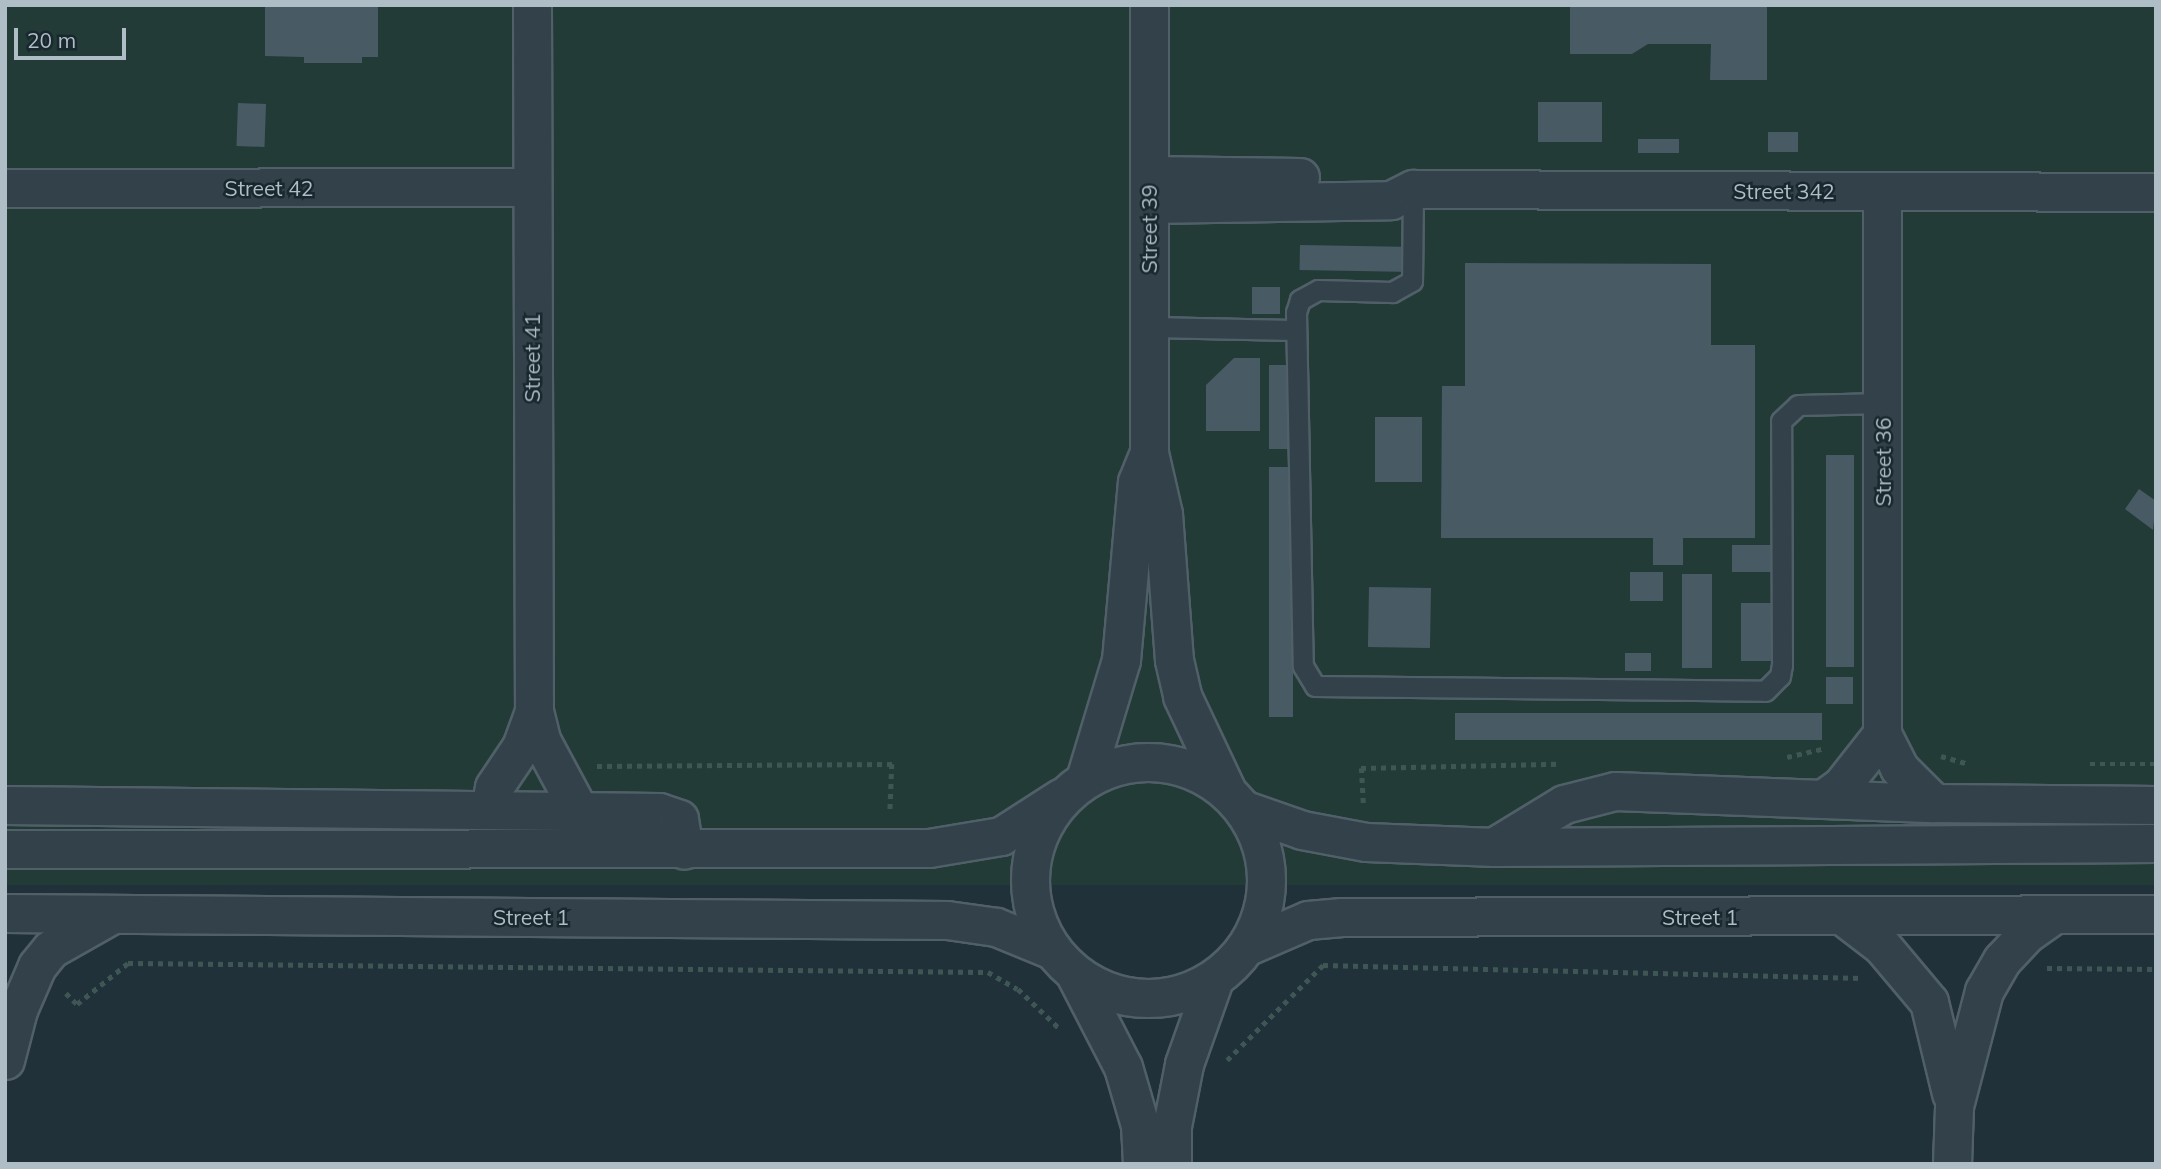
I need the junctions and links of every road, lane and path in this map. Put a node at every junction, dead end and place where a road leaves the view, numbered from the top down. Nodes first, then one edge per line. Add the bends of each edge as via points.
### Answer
1 (533, 5) edge
2 (1149, 5) edge
3 (532, 187) junction
4 (5, 188) edge
5 (1413, 189) junction
6 (1149, 190) junction
7 (1881, 191) junction
8 (2156, 192) edge
9 (1149, 327) junction
10 (1295, 330) junction
11 (1883, 403) junction
12 (1149, 453) junction
13 (534, 711) junction
14 (1882, 734) junction
15 (554, 766) junction
16 (1073, 788) junction
17 (1236, 799) junction
18 (1823, 799) junction
19 (1934, 803) junction
20 (2156, 805) edge
21 (5, 806) edge
22 (490, 808) junction
23 (578, 809) junction
24 (2156, 843) edge
25 (1495, 847) junction
26 (5, 849) edge
27 (684, 850) junction
28 (889, 850) junction
29 (5, 913) edge
30 (2055, 914) junction
31 (2156, 914) edge
32 (110, 915) junction
33 (1843, 916) junction
34 (1250, 945) junction
35 (1052, 950) junction
36 (1076, 976) junction
37 (1213, 982) junction
38 (5, 1060) edge
39 (1954, 1106) junction
40 (1142, 1164) edge
41 (1172, 1164) edge
42 (1952, 1164) edge

1 - 3 street, Street 41
2 - 6 street, Street 39
3 - 4 street, Street 42
3 - 13 street, Street 41
5 - 6 street, Street 342 via 1392,178
5 - 7 street, Street 342
5 - 10 lane via 1412,281 1392,292 1308,293 1300,300
6 - 9 street, Street 39
7 - 8 street, Street 342
7 - 11 street, Street 36
9 - 10 lane
9 - 12 street, Street 39
10 - 11 lane via 1303,667 1307,678 1326,689 1765,691 1780,676 1782,665 1782,421 1798,405
11 - 14 street, Street 36
12 - 16 street, Street 39 via 1137,482 1121,660
12 - 17 street, Street 39 via 1163,514 1174,660 1182,696
13 - 15 street, Street 41
13 - 22 street, Street 41 via 521,747 494,788
14 - 18 street via 1842,785
14 - 19 street, Street 36 via 1899,768
15 - 23 street, Street 41
15 - 28 path via 892,764
16 - 17 street via 1132,761 1182,765
16 - 28 street via 1001,835 953,846
16 - 35 street via 1039,832 1029,872 1034,913
17 - 25 street via 1302,830 1366,842
17 - 34 street via 1265,852 1266,900
18 - 19 street
18 - 25 street via 1615,791 1564,804
19 - 20 street
21 - 22 street
22 - 23 street
23 - 27 street via 670,813 684,828
24 - 25 street
26 - 27 street
27 - 28 street
29 - 32 street, Street 1
30 - 31 street, Street 1
30 - 33 street, Street 1
30 - 39 street via 2026,934 2002,960 1984,991
32 - 35 street, Street 1 via 947,920 996,926
32 - 38 street via 51,949 37,966 18,1010
33 - 34 street, Street 1 via 1342,918 1308,920
33 - 39 street via 1882,946 1929,1002
34 - 37 street
35 - 36 street
36 - 37 street via 1119,997 1168,999
36 - 40 street via 1123,1067 1140,1125
37 - 41 street via 1184,1064 1172,1126
39 - 42 street

